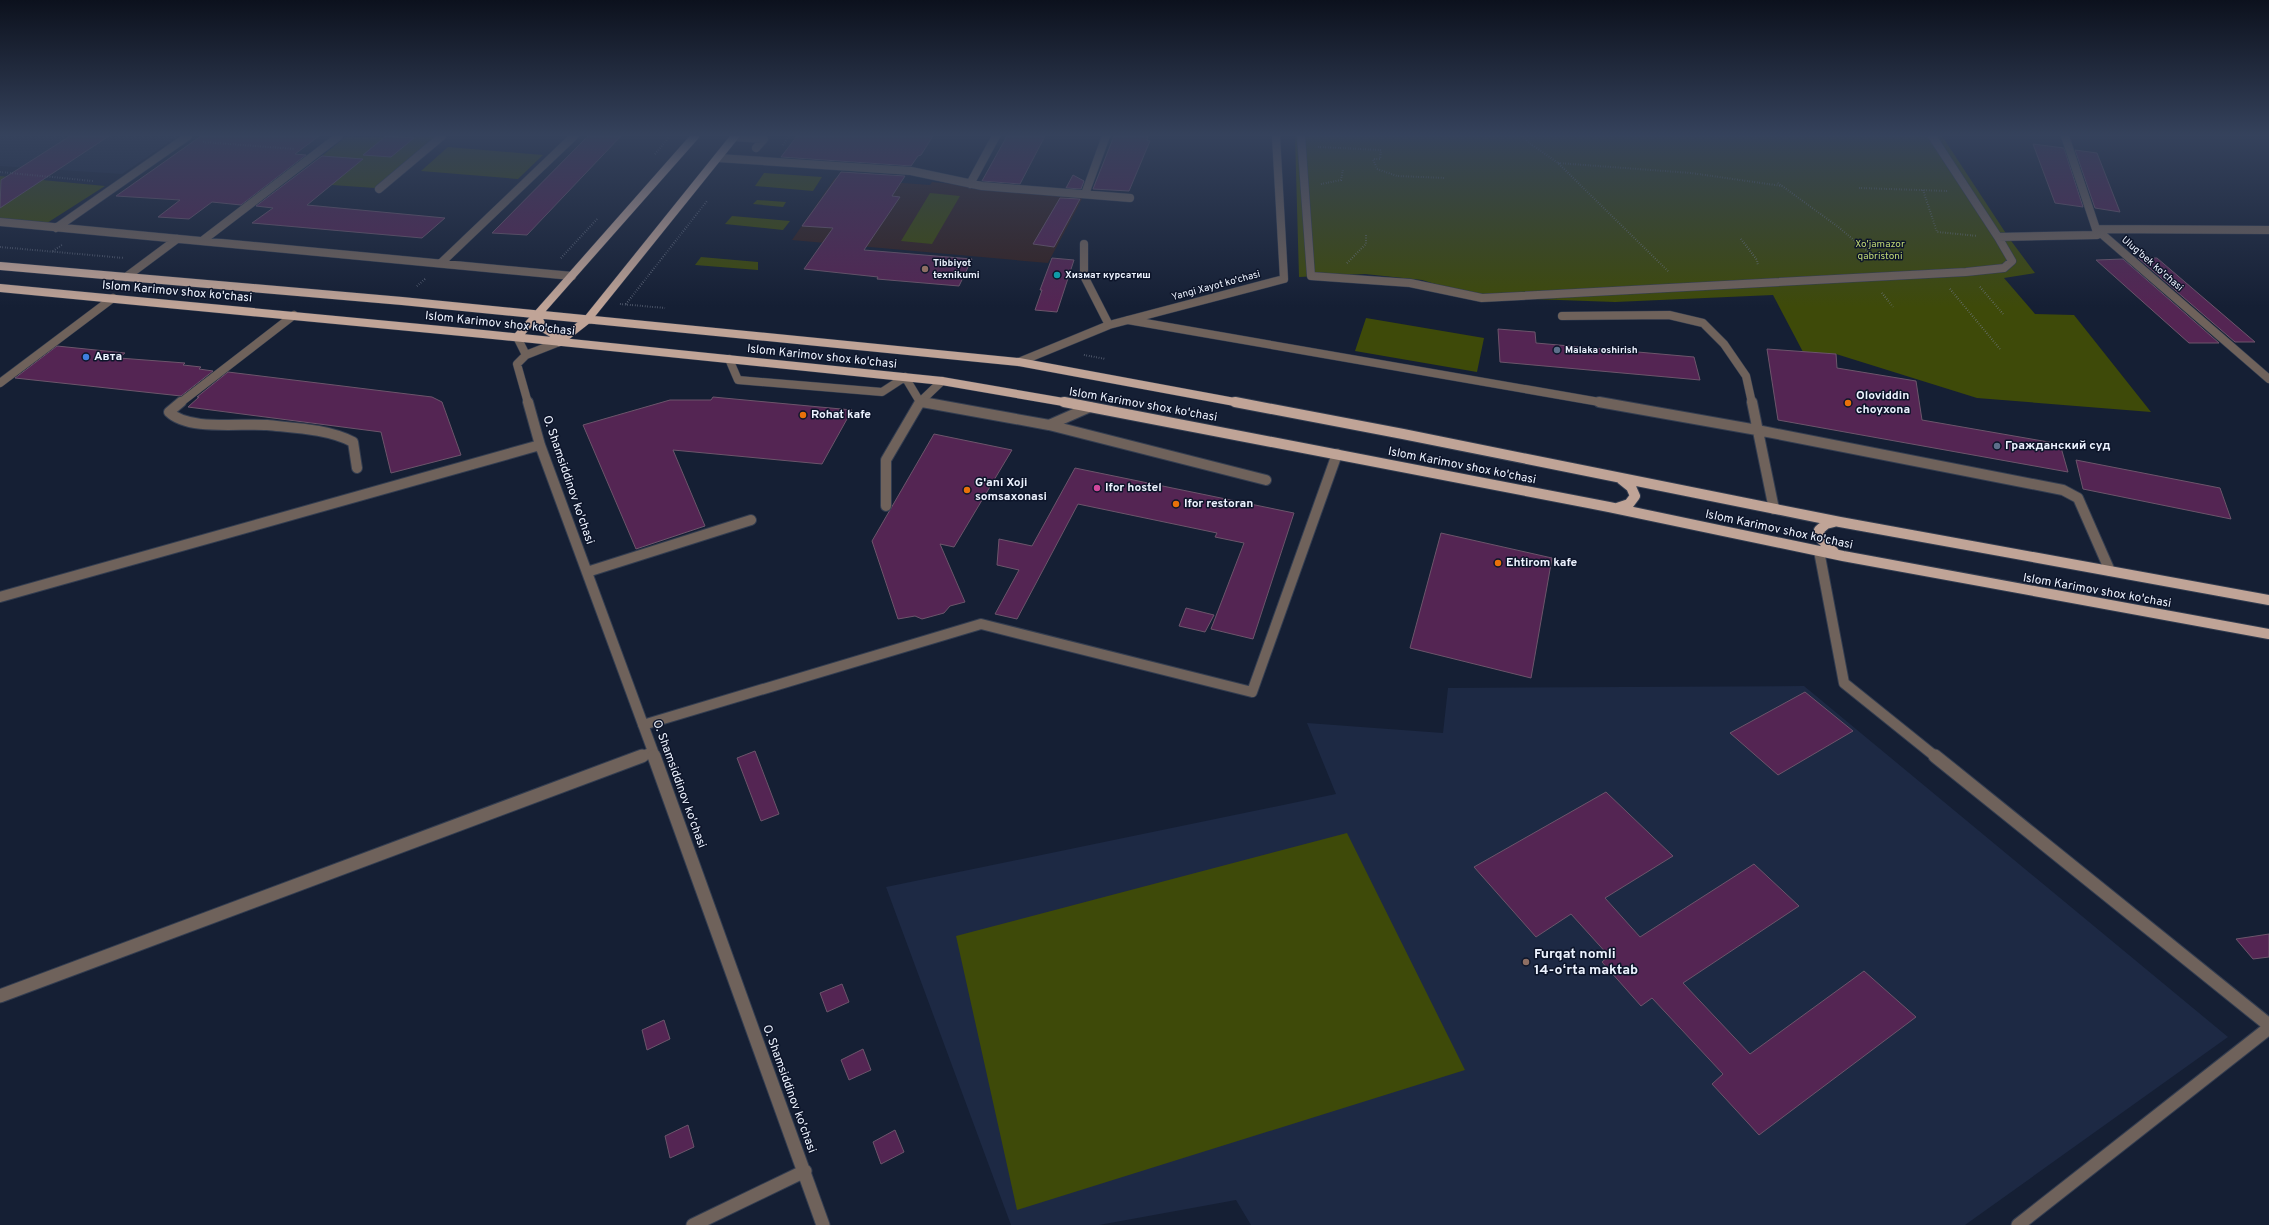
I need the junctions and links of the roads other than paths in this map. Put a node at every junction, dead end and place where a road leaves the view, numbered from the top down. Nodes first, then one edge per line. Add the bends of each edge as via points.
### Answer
1 (106, 193) edge
2 (265, 193) edge
3 (514, 193) edge
4 (645, 193) edge
5 (690, 193) edge
6 (1075, 193) edge
7 (1279, 193) edge
8 (1305, 193) edge
9 (1970, 193) edge
10 (2084, 193) edge
11 (1085, 194) joint
12 (1130, 198) dead end
13 (0, 222) edge
14 (56, 228) junction
15 (2096, 228) junction
16 (2269, 230) edge
17 (1998, 237) junction
18 (178, 239) junction
19 (202, 241) junction
20 (1084, 244) dead end
21 (441, 263) junction
22 (0, 266) edge
23 (572, 276) junction
24 (126, 277) junction
25 (0, 288) edge
26 (113, 298) junction
27 (294, 315) junction
28 (537, 315) junction
29 (1562, 316) dead end
30 (587, 320) junction
31 (1128, 320) junction
32 (1109, 325) junction
33 (517, 337) junction
34 (561, 341) junction
35 (526, 355) junction
36 (728, 359) junction
37 (1019, 362) junction
38 (905, 378) junction
39 (2269, 379) edge
40 (942, 381) junction
41 (0, 383) edge
42 (920, 402) junction
43 (1090, 407) junction
44 (1049, 425) junction
45 (1757, 430) junction
46 (540, 445) junction
47 (1337, 454) junction
48 (357, 468) dead end
49 (1613, 476) junction
50 (1266, 480) dead end
51 (886, 506) dead end
52 (1609, 507) junction
53 (1774, 509) junction
54 (751, 520) dead end
55 (1840, 522) junction
56 (1820, 551) junction
57 (1843, 556) junction
58 (2110, 571) junction
59 (587, 572) junction
60 (0, 597) edge
61 (2269, 600) edge
62 (2269, 634) edge
63 (643, 725) junction
64 (653, 752) junction
65 (0, 996) edge
66 (2269, 1025) edge
67 (2269, 1028) edge
68 (805, 1171) junction
69 (693, 1225) edge
70 (823, 1225) edge
71 (2018, 1225) edge

1 - 14 street
2 - 19 street
3 - 21 street
4 - 23 main road
5 - 30 main road
6 - 11 street
7 - 31 street, Yangi Xayot ko'chasi via 1284,279
8 - 17 street via 1311,276 1410,283 1482,298 2004,268 2012,261
9 - 17 street
10 - 15 street, Ulug'bek ko'chasi
11 - 12 street
13 - 14 street
14 - 18 street
15 - 16 street
15 - 17 street via 2097,235
15 - 39 street, Ulug'bek ko'chasi
18 - 19 street
18 - 24 street
19 - 21 street
20 - 32 street via 1084,276
21 - 23 street
22 - 24 main road, Islom Karimov shox ko'chasi
23 - 28 main road
24 - 28 main road, Islom Karimov shox ko'chasi
25 - 26 main road, Islom Karimov shox ko'chasi
26 - 27 main road, Islom Karimov shox ko'chasi
26 - 41 street
27 - 33 main road, Islom Karimov shox ko'chasi
27 - 48 street via 278,330 216,374 169,412 176,419 194,423 266,425 339,435 353,442
28 - 30 main road, Islom Karimov shox ko'chasi
28 - 33 main road
28 - 34 main road via 540,326
29 - 45 street via 1670,315 1703,323 1724,344 1746,376
30 - 34 main road
30 - 37 main road, Islom Karimov shox ko'chasi
31 - 32 street, Yangi Xayot ko'chasi
31 - 45 street
32 - 37 street, Yangi Xayot ko'chasi
33 - 34 main road, Islom Karimov shox ko'chasi
33 - 35 street
34 - 35 street
34 - 36 main road, Islom Karimov shox ko'chasi
35 - 46 street, O. Shamsiddinov ko'chasi via 517,364
36 - 38 main road, Islom Karimov shox ko'chasi
36 - 38 street via 738,380 882,392
37 - 49 main road, Islom Karimov shox ko'chasi via 1395,432
38 - 40 main road, Islom Karimov shox ko'chasi
38 - 42 street
40 - 42 street
40 - 43 main road, Islom Karimov shox ko'chasi
42 - 44 street
42 - 51 street via 886,460
43 - 44 street
43 - 47 main road, Islom Karimov shox ko'chasi
44 - 50 street
45 - 53 street
45 - 58 street via 2063,490 2078,498
46 - 59 street, O. Shamsiddinov ko'chasi
46 - 60 street
47 - 52 main road, Islom Karimov shox ko'chasi
47 - 63 street via 1252,692 980,624
49 - 52 main road via 1626,482 1635,496 1633,501 1623,507
49 - 53 main road, Islom Karimov shox ko'chasi
52 - 56 main road, Islom Karimov shox ko'chasi
53 - 55 main road, Islom Karimov shox ko'chasi
54 - 59 street
55 - 57 main road via 1820,527 1818,537 1827,548
55 - 58 main road, Islom Karimov shox ko'chasi
56 - 57 main road, Islom Karimov shox ko'chasi
56 - 66 street via 1844,683
57 - 62 main road, Islom Karimov shox ko'chasi
58 - 61 main road, Islom Karimov shox ko'chasi
59 - 63 street, O. Shamsiddinov ko'chasi
63 - 64 street, O. Shamsiddinov ko'chasi
64 - 65 street
64 - 68 street, O. Shamsiddinov ko'chasi
67 - 71 street
68 - 69 street
68 - 70 street, O. Shamsiddinov ko'chasi

